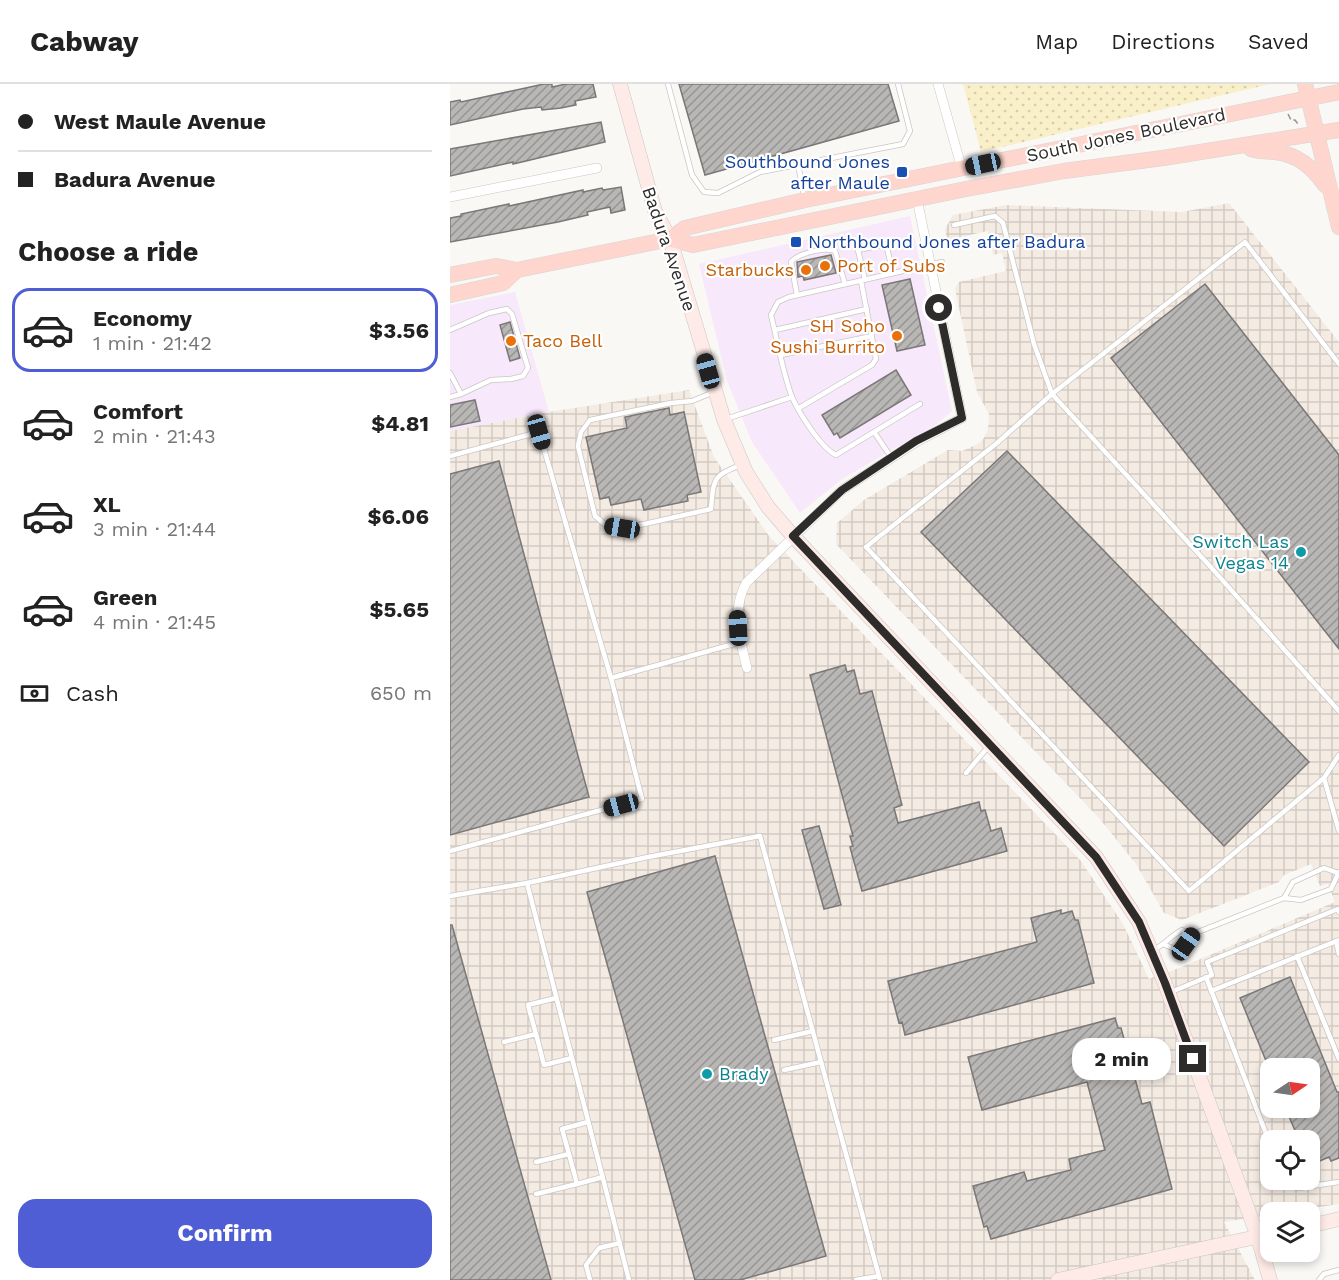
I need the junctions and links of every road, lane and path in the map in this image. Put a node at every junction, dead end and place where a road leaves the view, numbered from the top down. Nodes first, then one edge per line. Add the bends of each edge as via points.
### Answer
1 (620, 84) edge
2 (668, 84) edge
3 (898, 84) edge
4 (938, 84) edge
5 (1307, 91) edge
6 (1339, 92) edge
7 (1287, 111) dead end
8 (1299, 128) dead end
9 (1339, 130) edge
10 (1316, 134) junction
11 (1243, 145) junction
12 (798, 164) junction
13 (597, 168) dead end
14 (962, 169) junction
15 (1330, 193) junction
16 (450, 197) edge
17 (917, 199) junction
18 (805, 200) junction
19 (954, 225) dead end
20 (1339, 227) edge
21 (669, 239) junction
22 (1007, 239) junction
23 (991, 243) dead end
24 (1011, 257) junction
25 (1003, 258) dead end
26 (942, 262) dead end
27 (931, 265) junction
28 (518, 270) junction
29 (893, 273) junction
30 (450, 275) edge
31 (863, 280) junction
32 (845, 284) junction
33 (450, 295) edge
34 (797, 295) junction
35 (867, 309) junction
36 (450, 330) edge
37 (775, 330) junction
38 (872, 336) junction
39 (781, 355) junction
40 (1339, 364) edge
41 (450, 373) edge
42 (714, 392) junction
43 (462, 394) junction
44 (1052, 394) junction
45 (792, 397) junction
46 (450, 398) edge
47 (920, 404) dead end
48 (799, 408) junction
49 (724, 420) junction
50 (874, 432) junction
51 (450, 456) edge
52 (891, 458) junction
53 (742, 464) junction
54 (793, 536) junction
55 (741, 642) junction
56 (747, 668) dead end
57 (611, 678) junction
58 (1339, 711) edge
59 (990, 745) junction
60 (1339, 755) edge
61 (966, 773) dead end
62 (1324, 778) junction
63 (1339, 831) edge
64 (450, 851) edge
65 (1338, 873) edge
66 (527, 883) junction
67 (450, 896) edge
68 (1284, 898) junction
69 (1339, 912) edge
70 (1193, 934) junction
71 (1337, 940) edge
72 (1165, 945) junction
73 (1151, 950) junction
74 (1339, 954) edge
75 (1297, 956) junction
76 (1206, 977) junction
77 (1211, 991) junction
78 (1169, 993) junction
79 (556, 998) junction
80 (813, 1031) junction
81 (536, 1034) junction
82 (774, 1040) dead end
83 (504, 1042) dead end
84 (572, 1058) junction
85 (1339, 1059) edge
86 (821, 1062) junction
87 (784, 1070) dead end
88 (588, 1122) junction
89 (1265, 1130) edge
90 (569, 1154) junction
91 (536, 1162) dead end
92 (603, 1177) junction
93 (1339, 1182) edge
94 (577, 1184) junction
95 (1320, 1185) edge
96 (537, 1194) dead end
97 (1339, 1219) edge
98 (1320, 1224) edge
99 (1260, 1225) edge
100 (1260, 1236) edge
101 (620, 1243) junction
102 (1268, 1262) edge
103 (1339, 1269) edge
104 (879, 1278) edge
105 (590, 1280) edge
106 (629, 1280) edge
107 (856, 1280) edge
108 (1058, 1280) edge
109 (1270, 1280) edge
110 (1319, 1280) edge

1 - 21 main road, Badura Avenue via 655,211
2 - 12 lane via 692,175 704,192 718,193 760,172
3 - 12 lane via 910,131 903,144
4 - 14 street
5 - 6 main road, South Jones Boulevard
5 - 10 main road
5 - 14 main road, South Jones Boulevard
7 - 8 path via 1289,118 1298,121
9 - 10 main road, South Jones Boulevard
10 - 11 main road, South Jones Boulevard
10 - 15 main road
11 - 15 main road via 1298,158 1317,174
11 - 17 main road, South Jones Boulevard via 1064,171
12 - 18 lane
13 - 16 street
14 - 18 main road, South Jones Boulevard
15 - 20 main road
17 - 21 main road, South Jones Boulevard via 693,245
17 - 27 street
18 - 21 main road, South Jones Boulevard via 685,228
19 - 22 lane via 995,216
21 - 28 main road, South Jones Boulevard
21 - 42 main road, Badura Avenue
22 - 23 lane
22 - 24 lane
24 - 25 lane
24 - 44 lane
26 - 27 lane
27 - 29 lane
27 - 52 street via 962,418
28 - 30 main road, South Jones Boulevard via 496,266
28 - 33 main road, South Jones Boulevard via 502,283
29 - 31 lane
29 - 31 lane via 886,244 858,250
31 - 32 lane
31 - 35 lane
32 - 34 lane
32 - 34 lane via 835,251 819,251 795,257 791,262
34 - 37 lane via 778,302 771,315
35 - 37 lane
35 - 38 lane
36 - 43 lane via 507,309 512,314 528,368 523,376 491,380
37 - 39 lane
38 - 39 lane
38 - 48 lane via 876,359 872,365
39 - 45 lane
40 - 44 lane via 1245,242
41 - 43 lane
42 - 49 main road, Badura Avenue
42 - 53 lane via 692,401 590,420 581,432 578,446 595,516 607,526 622,528 711,509 717,478
43 - 46 lane
44 - 58 lane
44 - 62 lane via 866,547 1189,891
45 - 48 lane
45 - 49 lane
47 - 50 lane
48 - 50 lane via 820,443 836,455
49 - 53 main road, Badura Avenue
50 - 52 lane
51 - 57 lane via 539,432
52 - 54 street via 842,490
53 - 54 main road, Badura Avenue via 768,507
54 - 55 street via 746,582 741,592 737,609
54 - 59 main road, Badura Avenue
55 - 56 street
55 - 57 lane
57 - 64 lane via 642,799
59 - 61 lane
59 - 73 main road, Badura Avenue via 1096,857 1139,922
60 - 62 lane
62 - 63 lane
65 - 68 lane via 1331,889 1301,900
65 - 68 lane via 1324,868 1301,878 1293,882
66 - 67 lane
66 - 79 lane
66 - 80 lane via 760,836
68 - 70 lane
69 - 76 lane via 1338,909 1207,962 1212,975
70 - 72 lane via 1186,944 1175,949
70 - 72 lane via 1182,930 1171,935
71 - 74 lane
71 - 75 lane
72 - 73 lane
73 - 78 main road, Badura Avenue
75 - 77 lane
75 - 85 lane
76 - 77 lane
76 - 78 lane
77 - 89 lane
78 - 99 main road, Badura Avenue
79 - 81 lane via 528,1005
79 - 84 lane
80 - 82 lane
80 - 86 lane
81 - 83 lane
81 - 84 lane via 544,1065
84 - 88 lane
86 - 87 lane
86 - 104 lane
88 - 90 lane via 562,1129
88 - 92 lane
90 - 91 lane
90 - 94 lane
92 - 94 lane
92 - 101 lane
93 - 95 lane
94 - 96 lane
97 - 98 main road
100 - 108 main road
101 - 105 lane via 599,1248 586,1265
101 - 106 lane
102 - 109 main road, Badura Avenue
103 - 110 lane
104 - 107 lane

